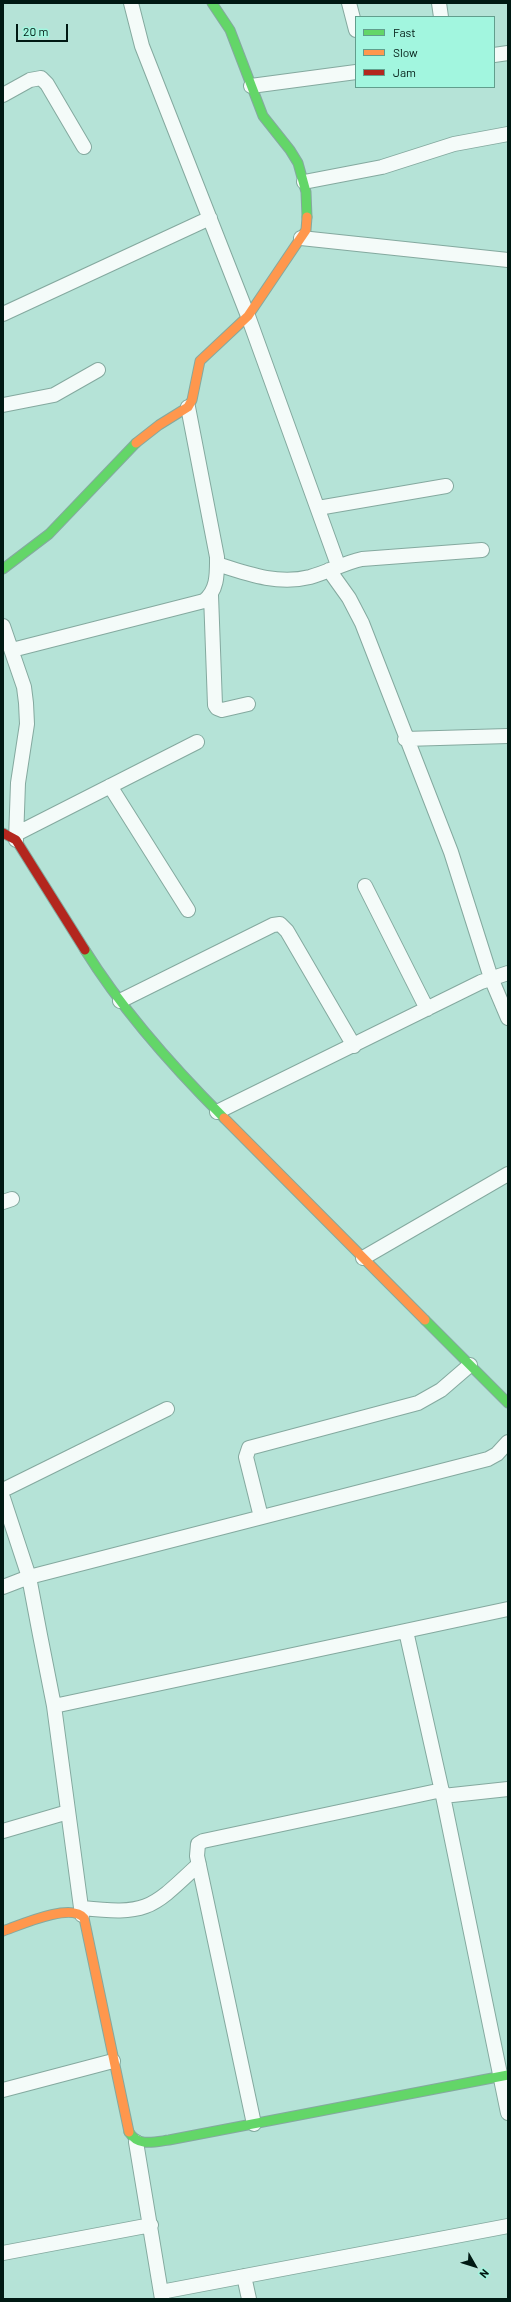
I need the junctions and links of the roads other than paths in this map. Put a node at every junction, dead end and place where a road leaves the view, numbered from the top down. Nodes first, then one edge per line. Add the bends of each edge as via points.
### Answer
1 (131, 3) edge
2 (212, 3) edge
3 (349, 3) edge
4 (439, 3) edge
5 (441, 16) edge
6 (355, 26) edge
7 (508, 53) edge
8 (495, 55) edge
9 (355, 72) edge
10 (251, 86) junction
11 (3, 95) edge
12 (508, 134) edge
13 (84, 147) dead end
14 (304, 182) junction
15 (210, 218) junction
16 (301, 238) junction
17 (508, 260) edge
18 (3, 314) edge
19 (248, 316) junction
20 (98, 370) dead end
21 (3, 405) edge
22 (188, 407) junction
23 (446, 486) dead end
24 (318, 508) junction
25 (482, 550) dead end
26 (217, 564) junction
27 (334, 568) junction
28 (3, 569) edge
29 (211, 595) junction
30 (3, 626) edge
31 (12, 650) junction
32 (248, 704) dead end
33 (508, 736) edge
34 (405, 739) junction
35 (197, 742) dead end
36 (110, 786) junction
37 (12, 836) edge
38 (365, 886) dead end
39 (188, 910) dead end
40 (508, 973) edge
41 (491, 978) junction
42 (120, 1001) junction
43 (427, 1009) junction
44 (508, 1018) edge
45 (354, 1046) junction
46 (217, 1112) junction
47 (508, 1174) edge
48 (362, 1258) junction
49 (470, 1365) junction
50 (508, 1404) edge
51 (167, 1409) dead end
52 (508, 1442) edge
53 (3, 1490) edge
54 (3, 1498) edge
55 (261, 1517) junction
56 (29, 1577) junction
57 (3, 1587) edge
58 (508, 1609) edge
59 (406, 1631) junction
60 (54, 1706) junction
61 (508, 1789) edge
62 (442, 1793) junction
63 (68, 1812) junction
64 (3, 1831) edge
65 (199, 1864) junction
66 (82, 1912) junction
67 (3, 1931) edge
68 (114, 2060) junction
69 (504, 2075) edge
70 (3, 2090) edge
71 (508, 2114) edge
72 (254, 2124) junction
73 (136, 2142) junction
74 (151, 2225) junction
75 (508, 2226) edge
76 (3, 2253) edge
77 (244, 2276) junction
78 (161, 2295) edge
79 (249, 2299) edge

1 - 15 street via 142,46
2 - 10 street via 230,30
3 - 6 street
4 - 5 street
7 - 8 street
9 - 10 street
10 - 14 street via 269,126 294,156
11 - 13 street via 30,80 41,78
12 - 14 street via 454,144 382,167
14 - 16 street via 308,217 306,230
15 - 18 street
15 - 19 street
16 - 17 street
16 - 19 street
19 - 22 street via 200,361 192,400
19 - 24 street
20 - 21 street via 54,395
22 - 26 street
22 - 28 street via 142,438 49,534
23 - 24 street
24 - 27 street
25 - 27 street via 368,558
26 - 27 street via 262,578 279,580 309,577
26 - 29 street via 217,576
27 - 34 street via 362,622
29 - 31 street via 204,601
29 - 32 street via 215,705 222,710
30 - 31 street
31 - 37 street via 24,687 27,724
33 - 34 street
34 - 41 street via 457,870
35 - 36 street
36 - 37 street
36 - 39 street
37 - 42 street
38 - 43 street
40 - 41 street
41 - 43 street
41 - 44 street
42 - 45 street via 273,925 280,924 287,931
42 - 46 street
43 - 45 street
45 - 46 street
46 - 48 street
47 - 48 street
48 - 49 street
49 - 50 street
49 - 55 street via 441,1390 418,1403 249,1448 246,1457
51 - 53 street
52 - 55 street via 497,1454 488,1459
54 - 56 street
55 - 56 street
56 - 57 street
56 - 60 street
58 - 59 street
59 - 60 street
59 - 62 street
60 - 63 street
61 - 62 street
62 - 65 street via 203,1840 196,1850
62 - 69 street
63 - 64 street
63 - 66 street
65 - 66 street via 152,1905 133,1911
65 - 72 street
66 - 67 street via 62,1912
66 - 68 street via 87,1925
68 - 70 street
68 - 73 street via 127,2127
69 - 71 street
69 - 72 street
72 - 73 street via 169,2140
73 - 74 street
74 - 76 street
74 - 78 street
75 - 77 street
77 - 78 street
77 - 79 street

